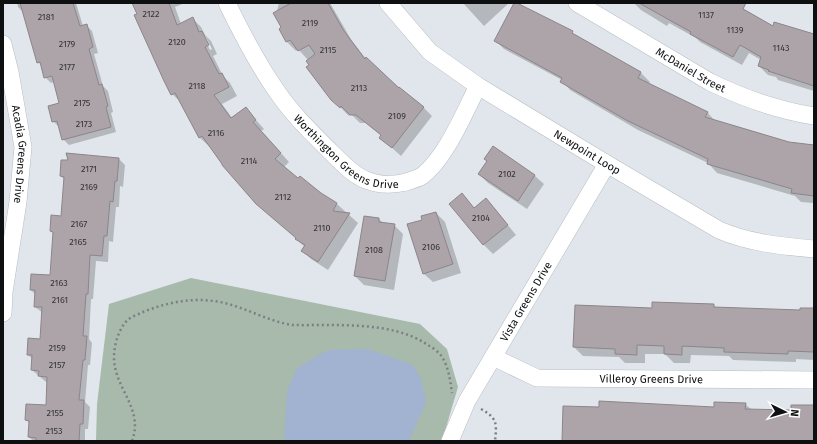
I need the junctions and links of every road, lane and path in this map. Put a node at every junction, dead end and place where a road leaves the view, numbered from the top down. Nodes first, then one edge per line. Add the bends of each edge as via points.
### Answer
1 (227, 3) edge
2 (388, 3) edge
3 (577, 3) edge
4 (3, 44) edge
5 (478, 86) junction
6 (814, 116) edge
7 (606, 164) junction
8 (814, 249) edge
9 (3, 313) edge
10 (493, 357) junction
11 (814, 380) edge
12 (458, 395) dead end
13 (481, 409) dead end
14 (132, 441) edge
15 (450, 441) edge
16 (495, 441) edge

1 - 5 street, Worthington Greens Drive via 262,68 285,102 313,135 354,173 366,180 394,184 407,182 421,177 433,167 444,153
2 - 5 street, Newpoint Loop via 430,52
3 - 6 street, McDaniel Street via 730,92 769,106
4 - 9 street, Acadia Greens Drive via 23,147
5 - 7 street, Newpoint Loop
7 - 8 street, Newpoint Loop via 731,235 769,245
7 - 10 street, Vista Greens Drive
10 - 11 street, Villeroy Greens Drive via 537,378
10 - 15 street, Vista Greens Drive via 467,401
12 - 14 path via 452,393 450,377 441,356 422,341 406,335 366,326 280,323 227,304 203,299 174,302 155,307 129,319 124,323 116,342 114,365 135,419 136,431
13 - 16 path via 495,421

